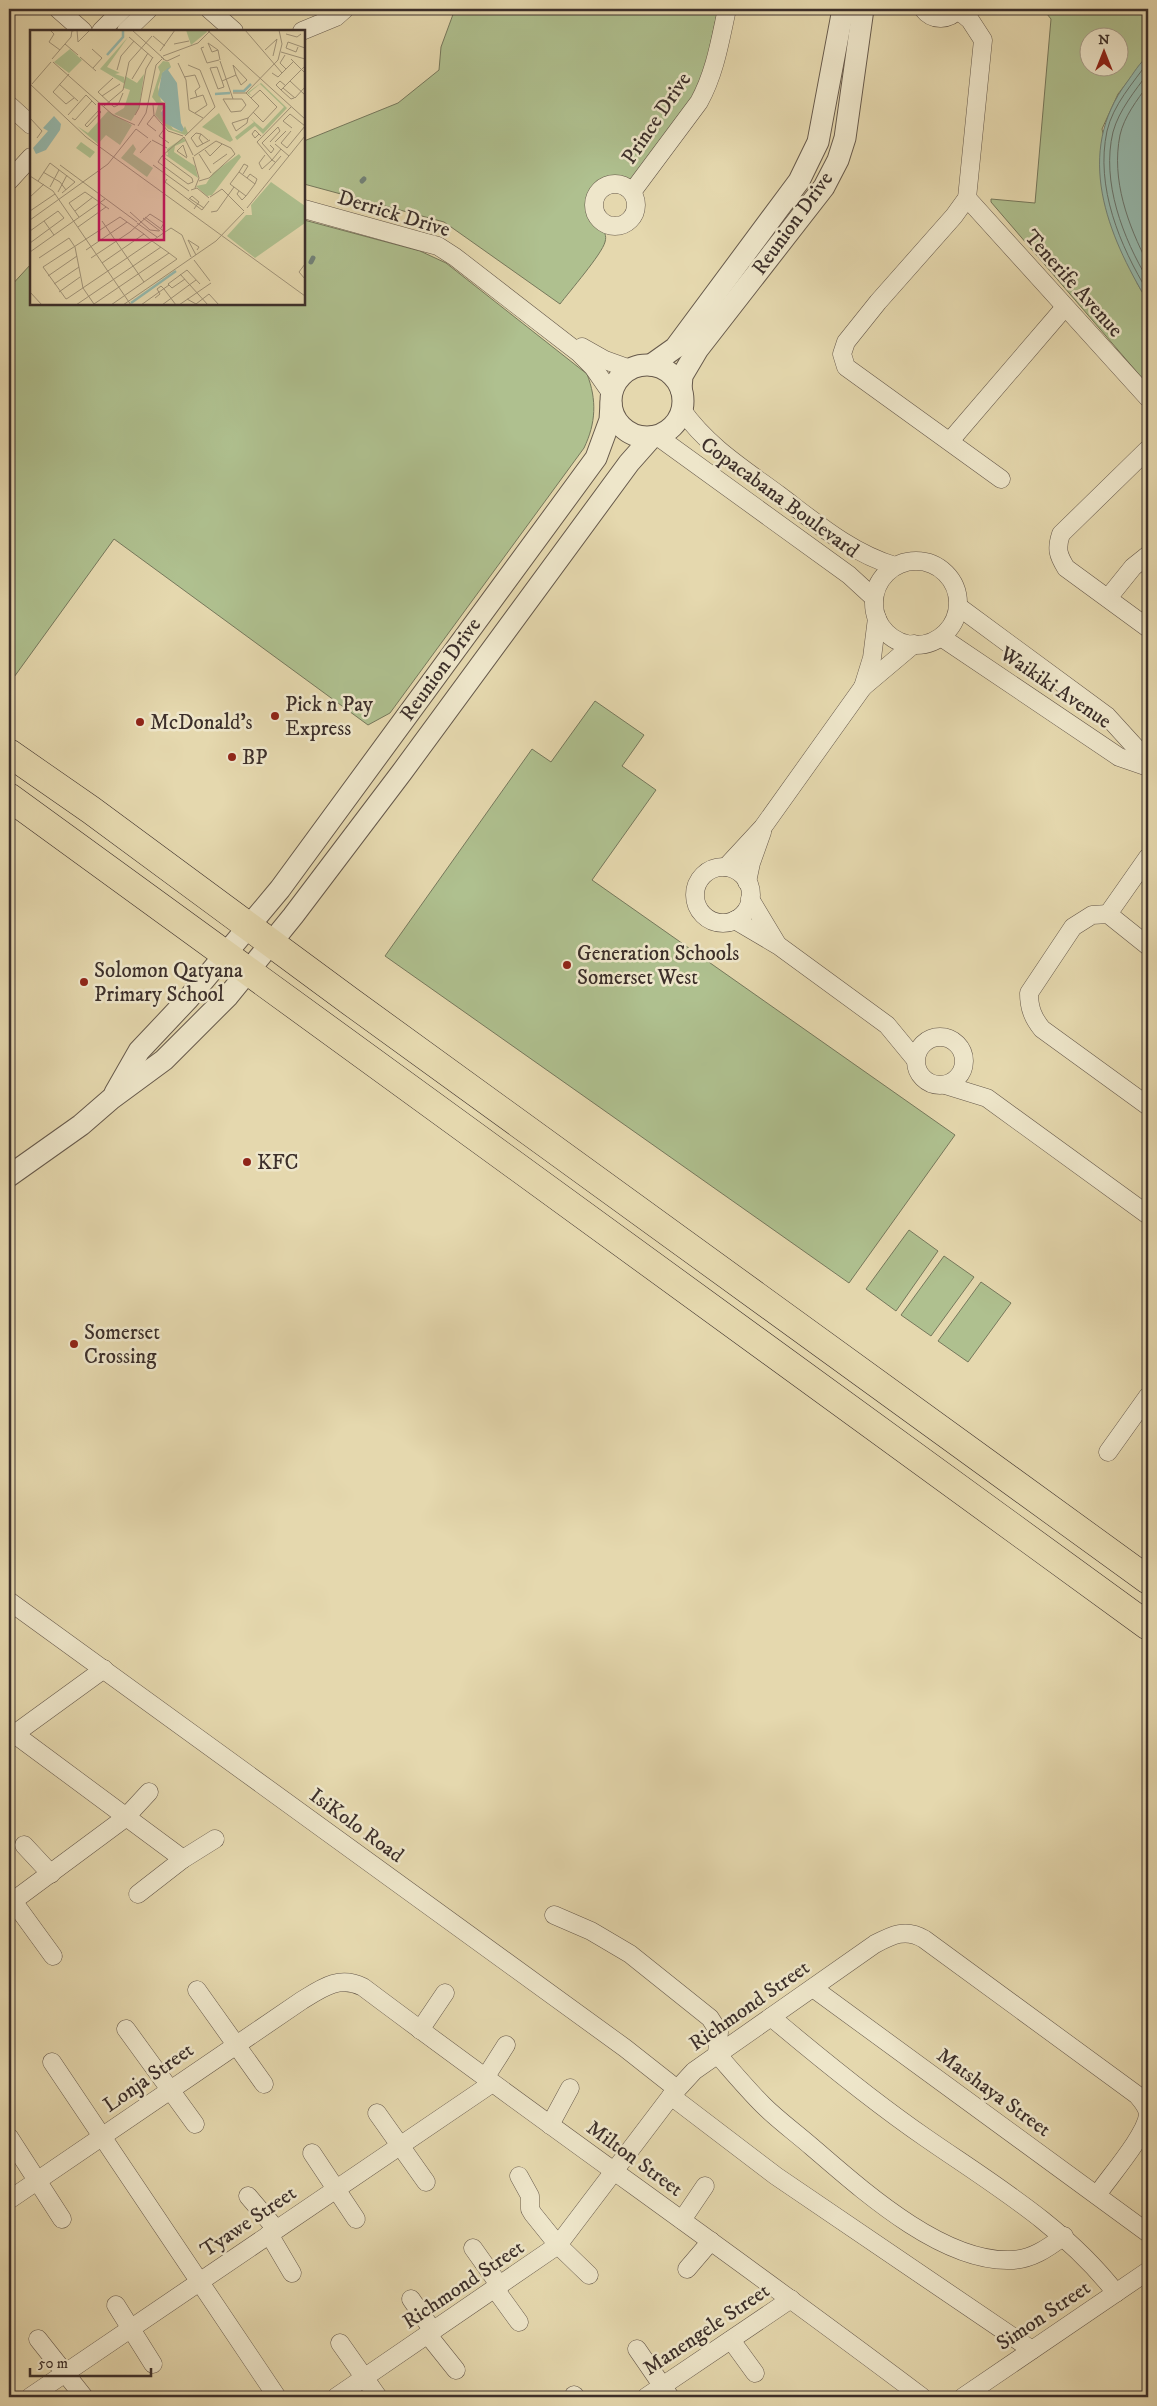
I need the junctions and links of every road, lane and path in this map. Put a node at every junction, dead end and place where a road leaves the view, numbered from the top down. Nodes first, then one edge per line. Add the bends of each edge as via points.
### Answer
1 (58, 9) edge
2 (123, 9) edge
3 (149, 9) edge
4 (209, 9) edge
5 (345, 9) edge
6 (726, 9) edge
7 (843, 9) edge
8 (864, 9) edge
9 (923, 9) edge
10 (958, 9) edge
11 (82, 30) edge
12 (102, 30) edge
13 (127, 30) edge
14 (233, 30) edge
15 (304, 30) edge
16 (9, 105) edge
17 (30, 124) edge
18 (30, 158) edge
19 (9, 181) edge
20 (632, 192) dead end
21 (967, 198) junction
22 (305, 209) edge
23 (1065, 307) junction
24 (539, 322) junction
25 (651, 365) junction
26 (630, 369) junction
27 (611, 398) junction
28 (1148, 398) edge
29 (681, 400) junction
30 (654, 436) junction
31 (950, 441) junction
32 (1148, 449) edge
33 (1001, 478) dead end
34 (1148, 555) edge
35 (895, 566) junction
36 (874, 598) junction
37 (1108, 598) junction
38 (959, 607) junction
39 (877, 618) junction
40 (1148, 628) edge
41 (941, 637) junction
42 (914, 644) junction
43 (862, 687) junction
44 (9, 753) edge
45 (1148, 760) edge
46 (1148, 767) edge
47 (9, 798) edge
48 (764, 827) junction
49 (1148, 857) edge
50 (726, 867) junction
51 (749, 890) junction
52 (1108, 914) junction
53 (735, 920) junction
54 (249, 926) junction
55 (271, 943) junction
56 (779, 946) junction
57 (1148, 946) edge
58 (225, 956) junction
59 (248, 972) junction
60 (887, 1025) junction
61 (928, 1040) junction
62 (915, 1059) junction
63 (964, 1064) junction
64 (945, 1085) junction
65 (987, 1098) junction
66 (111, 1100) junction
67 (1148, 1106) edge
68 (9, 1176) edge
69 (1148, 1215) edge
70 (1148, 1396) edge
71 (1108, 1452) dead end
72 (1148, 1580) edge
73 (9, 1600) edge
74 (1148, 1626) edge
75 (104, 1670) junction
76 (10, 1734) edge
77 (149, 1792) dead end
78 (125, 1818) junction
79 (215, 1839) dead end
80 (24, 1845) dead end
81 (183, 1859) junction
82 (51, 1874) junction
83 (138, 1894) dead end
84 (11, 1903) edge
85 (554, 1915) dead end
86 (52, 1956) dead end
87 (813, 1988) junction
88 (198, 1990) dead end
89 (314, 1993) joint
90 (445, 1993) dead end
91 (771, 2017) junction
92 (126, 2029) dead end
93 (420, 2030) junction
94 (236, 2044) junction
95 (506, 2045) dead end
96 (717, 2054) junction
97 (52, 2062) dead end
98 (488, 2081) junction
99 (264, 2084) dead end
100 (570, 2088) dead end
101 (169, 2090) junction
102 (674, 2092) junction
103 (377, 2113) dead end
104 (195, 2124) dead end
105 (550, 2125) junction
106 (103, 2136) junction
107 (9, 2137) edge
108 (400, 2146) junction
109 (312, 2153) dead end
110 (614, 2171) junction
111 (519, 2176) dead end
112 (37, 2181) junction
113 (426, 2182) dead end
114 (705, 2186) dead end
115 (336, 2189) junction
116 (1097, 2194) junction
117 (248, 2196) dead end
118 (9, 2200) edge
119 (62, 2219) dead end
120 (356, 2219) dead end
121 (682, 2220) junction
122 (272, 2232) junction
123 (1148, 2233) edge
124 (1064, 2236) junction
125 (711, 2241) junction
126 (558, 2245) junction
127 (473, 2248) dead end
128 (687, 2269) dead end
129 (1148, 2271) edge
130 (292, 2273) dead end
131 (589, 2275) dead end
132 (199, 2281) junction
133 (497, 2288) junction
134 (1116, 2292) junction
135 (411, 2299) dead end
136 (791, 2299) junction
137 (116, 2305) dead end
138 (520, 2322) dead end
139 (131, 2328) junction
140 (431, 2333) junction
141 (38, 2339) dead end
142 (731, 2340) junction
143 (340, 2343) dead end
144 (637, 2349) dead end
145 (1032, 2350) junction
146 (153, 2364) dead end
147 (456, 2370) dead end
148 (755, 2373) dead end
149 (65, 2374) junction
150 (364, 2378) junction
151 (666, 2392) edge
152 (30, 2397) edge
153 (84, 2397) edge
154 (277, 2397) edge
155 (336, 2397) edge
156 (378, 2397) edge
157 (646, 2397) edge
158 (922, 2397) edge
159 (963, 2397) edge

1 - 11 street
2 - 12 street
3 - 13 street
4 - 14 street
5 - 15 street via 336,17
6 - 20 street, Prince Drive via 707,88
7 - 25 street, Reunion Drive via 822,126 812,158 793,189 675,348
8 - 29 street, Reunion Drive via 845,138 838,160 824,186 698,349 682,376
9 - 10 street via 931,16 945,18
10 - 21 street via 983,40
16 - 17 street
18 - 19 street
21 - 23 street, Tenerife Avenue
21 - 31 street via 878,302 846,342 842,354 846,367
22 - 24 street, Derrick Drive via 438,246
23 - 28 street, Tenerife Avenue
23 - 31 street
24 - 26 street, Derrick Drive via 593,354
24 - 27 street, Derrick Drive via 588,362
25 - 26 street
25 - 29 street via 667,371 676,379
26 - 27 street via 618,379
27 - 30 street via 615,419 627,431
27 - 54 street, Reunion Drive via 610,420 596,458 280,889
29 - 30 street via 673,426
29 - 35 street, Copacabana Boulevard via 701,436 714,447 857,551
30 - 36 street, Copacabana Boulevard via 849,575
30 - 55 street, Reunion Drive via 630,463
31 - 33 street
32 - 37 street via 1061,534 1057,546 1066,568
34 - 37 street via 1133,567
35 - 36 street via 881,579
35 - 38 street via 917,560 942,569 958,592
36 - 39 street
37 - 40 street
38 - 41 street via 955,620
38 - 45 street, Waikiki Avenue via 1107,716
39 - 42 street via 894,639
39 - 43 street via 872,658
41 - 42 street via 922,645
41 - 46 street, Waikiki Avenue via 1119,757
42 - 43 street
43 - 48 street
44 - 54 highway
47 - 58 highway
48 - 50 street
48 - 51 street via 751,863
49 - 52 street
50 - 51 street via 742,874
50 - 53 street via 717,868 701,878 695,895 696,904 716,922
51 - 53 street via 742,915
51 - 56 street
52 - 57 street
52 - 67 street via 1092,916 1073,926 1029,993 1029,1001 1034,1019 1042,1029
53 - 56 street
54 - 55 highway
54 - 58 street, Reunion Drive
55 - 59 street, Reunion Drive
55 - 72 highway
56 - 60 street
58 - 59 highway
58 - 66 street, Reunion Drive via 139,1051
59 - 66 street, Reunion Drive via 164,1060
59 - 74 highway
60 - 61 street
60 - 62 street
61 - 62 street via 919,1048
61 - 63 street via 943,1037 955,1042 962,1052
62 - 64 street via 924,1080 938,1086
63 - 64 street via 958,1077
63 - 65 street
64 - 65 street
65 - 69 street
66 - 68 street, Reunion Drive
70 - 71 street
73 - 75 street, IsiKolo Road
75 - 76 street
75 - 102 street, IsiKolo Road via 616,2042
76 - 78 street
77 - 78 street
78 - 81 street
78 - 82 street
79 - 81 street
80 - 82 street
81 - 83 street
82 - 84 street
84 - 86 street
85 - 96 street via 591,1931 630,1954 710,2018 719,2032
87 - 91 street, Richmond Street
87 - 116 street, Matshaya Street
87 - 116 street, Richmond Street via 893,1934 916,1934 1138,2094 1148,2113 1145,2128
88 - 94 street
89 - 93 street, Milton Street via 338,1981 355,1983
89 - 94 street, Lonja Street
90 - 93 street
91 - 96 street, Richmond Street
91 - 124 street via 888,2112
92 - 101 street
93 - 98 street, Milton Street
94 - 99 street
94 - 101 street, Lonja Street
95 - 98 street
96 - 102 street, Richmond Street
96 - 124 street via 764,2106 867,2194 905,2222 957,2248 988,2258 1009,2260 1035,2255
97 - 106 street
98 - 105 street, Milton Street
98 - 108 street, Tyawe Street
100 - 105 street
101 - 104 street
101 - 106 street, Lonja Street
102 - 110 street, Richmond Street
102 - 145 street, IsiKolo Road via 776,2176
103 - 108 street
105 - 110 street, Milton Street
106 - 112 street, Lonja Street
106 - 132 street
107 - 112 street
108 - 113 street
108 - 115 street, Tyawe Street
109 - 115 street
110 - 121 street, Milton Street
110 - 126 street, Richmond Street
111 - 126 street via 530,2196 530,2209
112 - 118 street, Lonja Street
112 - 119 street
114 - 121 street
115 - 120 street
115 - 122 street, Tyawe Street
116 - 123 street, Matshaya Street
117 - 122 street
121 - 125 street, Milton Street
122 - 130 street
122 - 132 street, Tyawe Street
124 - 134 street
125 - 128 street
125 - 136 street, Milton Street
126 - 131 street
126 - 133 street, Richmond Street
127 - 133 street
129 - 134 street, Simon Street
132 - 139 street, Tyawe Street
132 - 154 street
133 - 138 street
133 - 140 street, Richmond Street
134 - 145 street, Simon Street
135 - 140 street
136 - 142 street, Manengele Street
136 - 158 street, Milton Street
137 - 139 street
139 - 146 street
139 - 149 street, Tyawe Street
140 - 147 street
140 - 150 street, Richmond Street
141 - 149 street
142 - 148 street
142 - 151 street, Manengele Street
143 - 150 street
144 - 151 street
145 - 159 street, Simon Street
149 - 152 street, Tyawe Street
149 - 153 street
150 - 155 street, Richmond Street
150 - 156 street
151 - 157 street, Manengele Street

